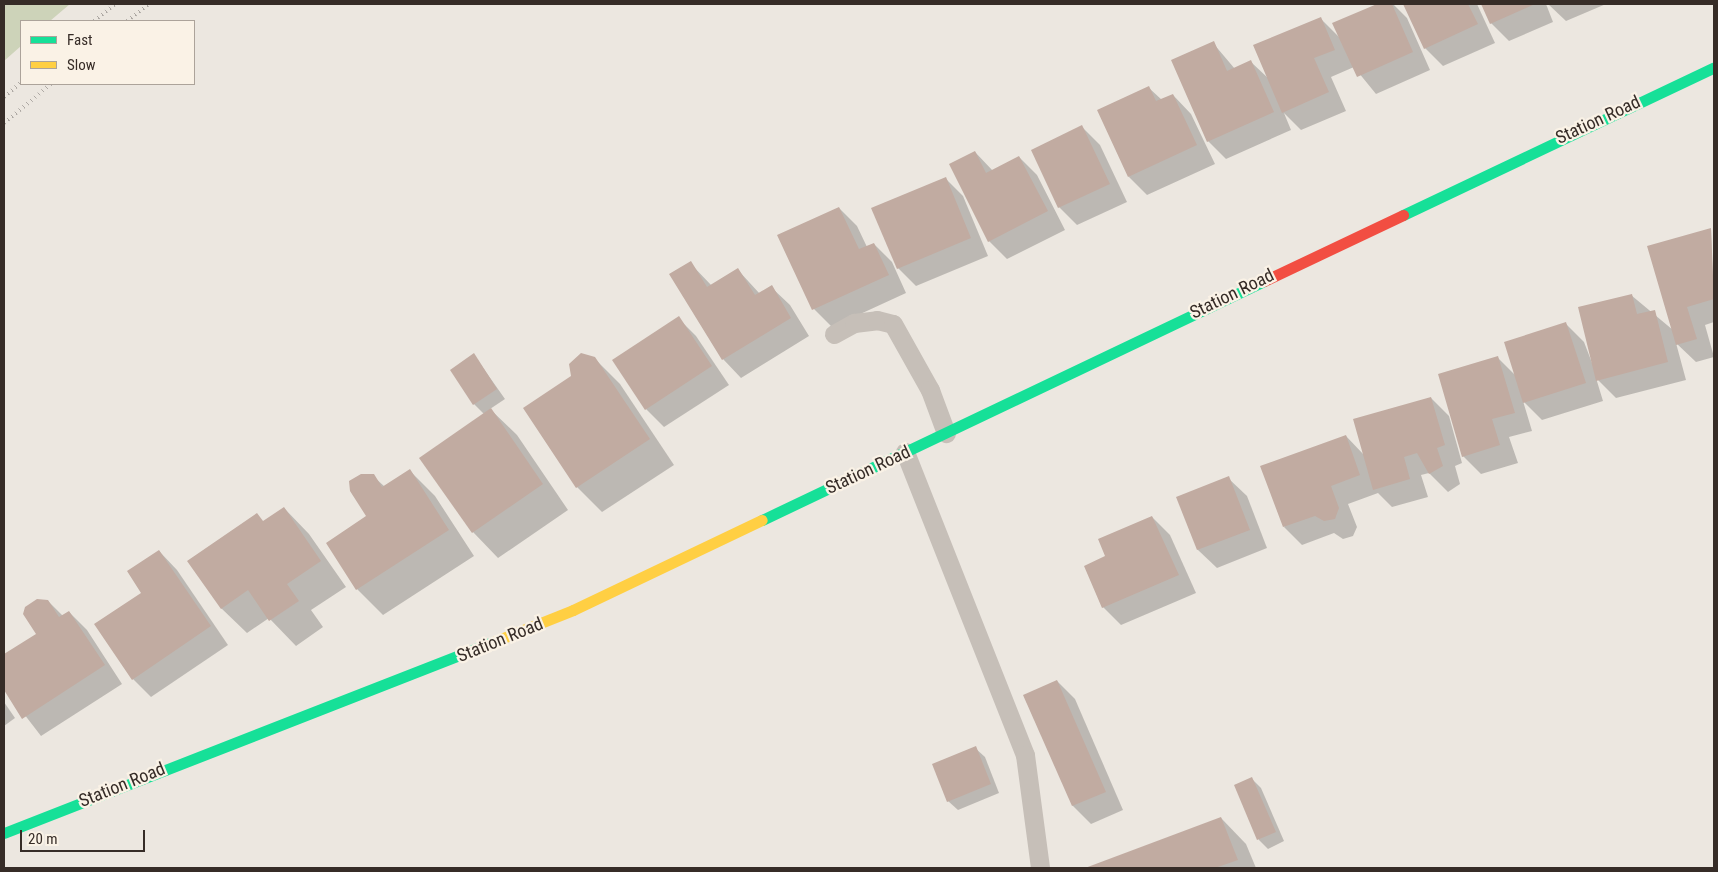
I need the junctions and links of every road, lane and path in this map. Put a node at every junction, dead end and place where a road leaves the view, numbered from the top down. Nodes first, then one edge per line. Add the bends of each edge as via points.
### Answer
1 (1714, 67) edge
2 (834, 334) dead end
3 (946, 433) junction
4 (905, 452) junction
5 (4, 833) edge
6 (1040, 868) edge

1 - 3 street, Station Road
2 - 3 lane via 854,323 878,320 893,324 930,390
3 - 4 street, Station Road
4 - 5 street, Station Road via 573,610
4 - 6 lane via 1026,755

